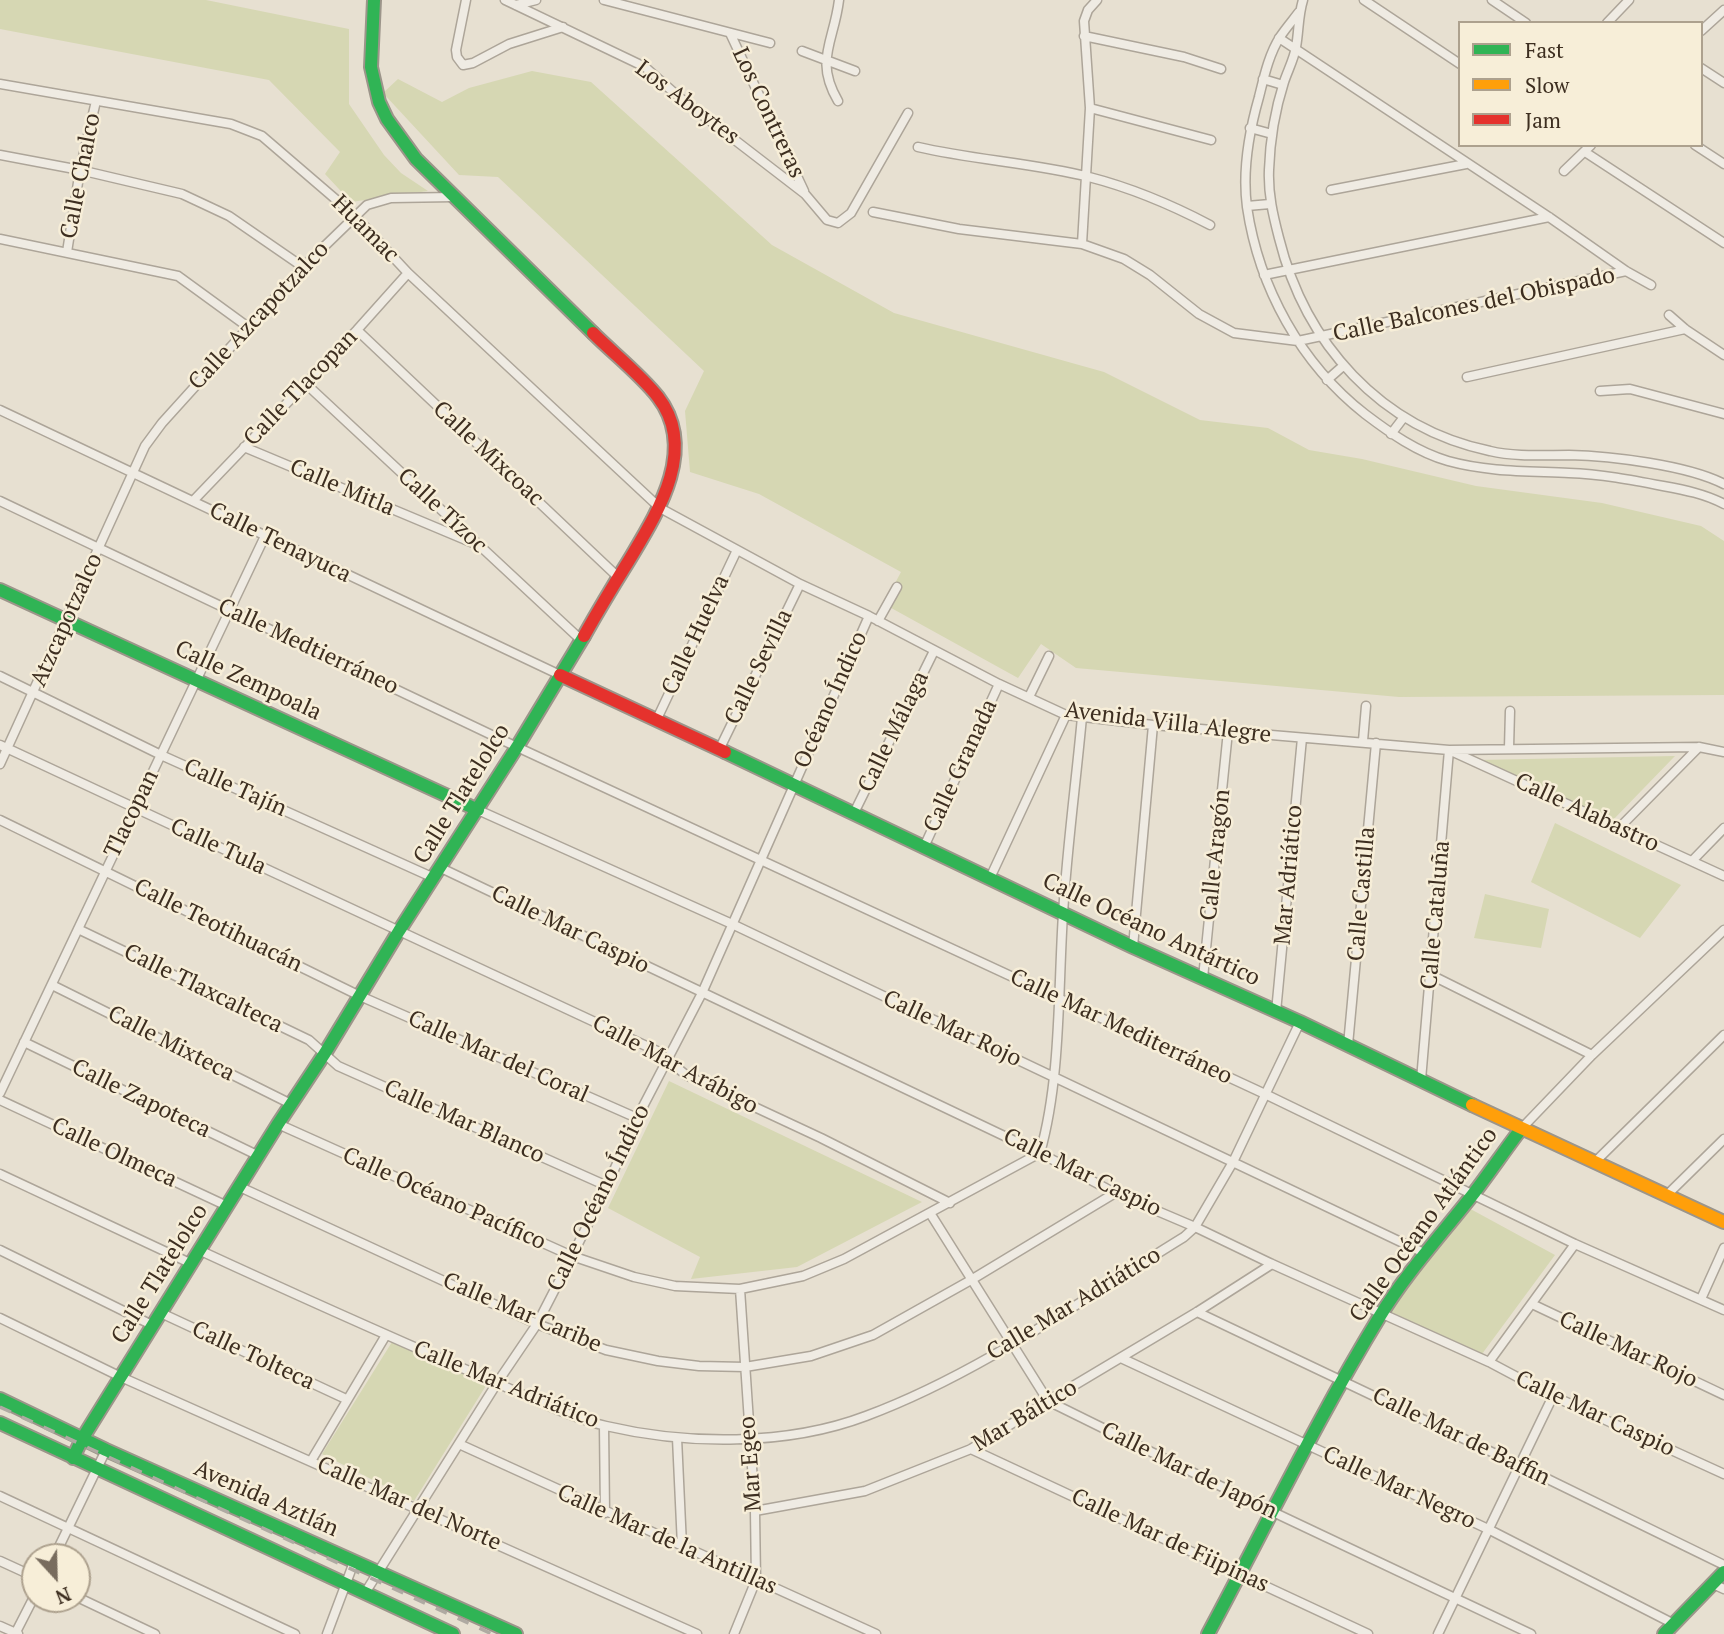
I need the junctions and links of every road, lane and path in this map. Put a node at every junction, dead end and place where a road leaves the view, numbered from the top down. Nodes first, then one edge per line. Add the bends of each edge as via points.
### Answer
1 (374, 0) edge
2 (466, 0) edge
3 (505, 0) edge
4 (536, 0) edge
5 (604, 0) edge
6 (839, 0) edge
7 (1097, 0) edge
8 (1303, 0) edge
9 (1364, 0) edge
10 (1492, 0) edge
11 (1624, 1) edge
12 (516, 5) junction
13 (1724, 10) edge
14 (1299, 12) junction
15 (1523, 21) edge
16 (1609, 21) edge
17 (564, 27) junction
18 (1703, 29) edge
19 (730, 33) junction
20 (1084, 36) junction
21 (1279, 38) junction
22 (770, 43) dead end
23 (1296, 48) junction
24 (802, 51) dead end
25 (825, 58) junction
26 (1458, 63) edge
27 (1221, 69) dead end
28 (1703, 69) edge
29 (855, 71) dead end
30 (1264, 79) junction
31 (1724, 83) edge
32 (0, 84) edge
33 (1283, 85) junction
34 (96, 101) junction
35 (838, 101) dead end
36 (1090, 108) junction
37 (908, 113) dead end
38 (1250, 128) junction
39 (1272, 134) junction
40 (1211, 140) dead end
41 (918, 147) dead end
42 (1698, 147) edge
43 (1588, 149) edge
44 (0, 155) edge
45 (1466, 164) junction
46 (1724, 164) edge
47 (80, 170) junction
48 (1564, 171) dead end
49 (1086, 176) junction
50 (1331, 190) dead end
51 (805, 194) junction
52 (457, 197) junction
53 (1270, 204) junction
54 (1247, 206) junction
55 (873, 212) dead end
56 (354, 215) junction
57 (1549, 217) junction
58 (1210, 225) dead end
59 (0, 239) edge
60 (1724, 243) edge
61 (1082, 244) junction
62 (67, 252) junction
63 (303, 267) junction
64 (1287, 269) junction
65 (1626, 271) junction
66 (408, 273) junction
67 (1264, 275) junction
68 (1651, 285) dead end
69 (1669, 315) dead end
70 (248, 327) junction
71 (1685, 329) junction
72 (357, 330) junction
73 (1321, 338) junction
74 (1298, 341) junction
75 (1724, 355) edge
76 (1343, 366) junction
77 (1466, 377) dead end
78 (1327, 380) junction
79 (305, 383) junction
80 (1600, 391) dead end
81 (0, 410) edge
82 (1724, 414) edge
83 (1404, 417) junction
84 (1391, 434) junction
85 (244, 447) junction
86 (1491, 452) junction
87 (1486, 470) junction
88 (133, 475) junction
89 (1724, 484) edge
90 (0, 501) edge
91 (193, 501) junction
92 (1724, 504) edge
93 (660, 509) junction
94 (265, 536) junction
95 (479, 545) junction
96 (99, 549) junction
97 (737, 550) junction
98 (619, 578) junction
99 (800, 584) junction
100 (897, 587) dead end
101 (0, 590) edge
102 (230, 610) junction
103 (869, 616) junction
104 (67, 621) junction
105 (878, 621) junction
106 (580, 639) junction
107 (934, 651) junction
108 (1049, 656) dead end
109 (0, 676) edge
110 (560, 676) junction
111 (195, 680) junction
112 (999, 684) junction
113 (34, 692) junction
114 (1029, 698) junction
115 (1366, 706) dead end
116 (1510, 710) dead end
117 (1066, 715) junction
118 (1082, 717) junction
119 (656, 721) junction
120 (1153, 726) junction
121 (1228, 731) junction
122 (1302, 738) junction
123 (1363, 741) junction
124 (1376, 743) junction
125 (4, 747) edge
126 (517, 747) junction
127 (1699, 747) junction
128 (1508, 748) junction
129 (719, 750) junction
130 (1449, 750) junction
131 (1724, 752) edge
132 (161, 754) junction
133 (0, 764) edge
134 (793, 783) junction
135 (136, 808) junction
136 (478, 810) junction
137 (854, 813) junction
138 (0, 820) edge
139 (1619, 828) junction
140 (1724, 828) edge
141 (924, 847) junction
142 (761, 858) junction
143 (1692, 862) junction
144 (105, 870) junction
145 (437, 874) junction
146 (1724, 876) edge
147 (990, 878) junction
148 (1063, 913) junction
149 (732, 924) junction
150 (78, 929) junction
151 (1724, 930) edge
152 (399, 931) junction
153 (1133, 947) junction
154 (1431, 975) junction
155 (1203, 978) junction
156 (52, 985) junction
157 (702, 993) junction
158 (360, 996) junction
159 (1060, 1000) junction
160 (1276, 1012) junction
161 (1300, 1022) junction
162 (1724, 1035) edge
163 (24, 1042) junction
164 (1348, 1045) junction
165 (325, 1053) junction
166 (1592, 1055) junction
167 (669, 1059) junction
168 (1052, 1076) junction
169 (1422, 1080) junction
170 (0, 1093) edge
171 (1265, 1094) junction
172 (0, 1100) edge
173 (291, 1104) junction
174 (637, 1118) junction
175 (278, 1124) junction
176 (1521, 1129) junction
177 (1724, 1139) edge
178 (1040, 1153) junction
179 (259, 1156) junction
180 (1596, 1161) junction
181 (1233, 1162) junction
182 (0, 1174) edge
183 (607, 1186) junction
184 (240, 1187) junction
185 (1115, 1193) junction
186 (1473, 1194) junction
187 (1668, 1194) junction
188 (950, 1203) junction
189 (227, 1206) junction
190 (930, 1213) junction
191 (1724, 1222) edge
192 (1195, 1227) junction
193 (1575, 1244) junction
194 (1724, 1248) edge
195 (0, 1250) edge
196 (201, 1251) junction
197 (1424, 1253) junction
198 (572, 1256) junction
199 (192, 1264) junction
200 (1272, 1264) junction
201 (971, 1280) junction
202 (740, 1289) junction
203 (1701, 1299) junction
204 (1532, 1304) junction
205 (1724, 1310) edge
206 (1197, 1312) junction
207 (161, 1313) junction
208 (1381, 1314) junction
209 (0, 1318) edge
210 (537, 1324) junction
211 (154, 1326) junction
212 (386, 1335) junction
213 (1012, 1343) junction
214 (1121, 1358) junction
215 (1489, 1362) junction
216 (745, 1367) junction
217 (121, 1377) junction
218 (1342, 1380) junction
219 (497, 1383) junction
220 (1724, 1395) edge
221 (1553, 1396) junction
222 (0, 1399) edge
223 (346, 1399) junction
224 (1048, 1401) junction
225 (0, 1423) edge
226 (604, 1426) junction
227 (82, 1438) junction
228 (677, 1438) junction
229 (749, 1440) junction
230 (458, 1444) junction
231 (1305, 1445) junction
232 (971, 1449) junction
233 (106, 1450) junction
234 (73, 1458) junction
235 (311, 1461) junction
236 (1519, 1465) junction
237 (97, 1470) junction
238 (1724, 1474) edge
239 (0, 1496) edge
240 (419, 1508) junction
241 (755, 1511) junction
242 (1273, 1512) junction
243 (605, 1513) junction
244 (68, 1529) junction
245 (1488, 1529) junction
246 (61, 1543) edge
247 (682, 1546) junction
248 (0, 1561) edge
249 (354, 1562) junction
250 (1724, 1566) edge
251 (21, 1571) edge
252 (1724, 1572) edge
253 (378, 1573) junction
254 (1239, 1573) junction
255 (756, 1580) junction
256 (346, 1584) junction
257 (1718, 1587) edge
258 (365, 1592) junction
259 (1454, 1596) junction
260 (91, 1604) edge
261 (26, 1613) edge
262 (1674, 1624) junction
263 (0, 1626) edge
264 (16, 1634) edge
265 (155, 1634) edge
266 (295, 1634) edge
267 (327, 1634) edge
268 (453, 1634) edge
269 (516, 1634) edge
270 (697, 1634) edge
271 (734, 1634) edge
272 (876, 1634) edge
273 (1208, 1634) edge
274 (1368, 1634) edge
275 (1438, 1634) edge
276 (1531, 1634) edge
277 (1664, 1634) edge

1 - 52 street, Calle Tlatelolco via 370,72 376,98 401,141
2 - 17 street via 456,50 463,65
3 - 12 street, Los Aboytes
4 - 12 street
5 - 19 street
6 - 25 street
7 - 20 street via 1084,20
8 - 14 street
9 - 26 street
10 - 15 street
11 - 16 street
12 - 17 street, Los Aboytes
13 - 18 street
14 - 21 street
14 - 23 street
17 - 51 street, Los Aboytes via 645,67
19 - 22 street
19 - 51 street, Los Contreras
20 - 27 street
20 - 36 street
21 - 23 street
21 - 30 street
23 - 33 street
23 - 45 street
24 - 25 street
25 - 29 street
25 - 35 street via 827,78
28 - 31 street
30 - 33 street
30 - 38 street
32 - 34 street, Huamac
33 - 39 street
34 - 47 street, Calle Chalco
34 - 56 street, Huamac via 231,124 262,136
36 - 40 street
36 - 49 street
37 - 51 street, Los Aboytes via 844,219 827,220
38 - 39 street
38 - 54 street
39 - 53 street
41 - 49 street
42 - 46 street
43 - 48 street
43 - 60 street
44 - 47 street
45 - 50 street
45 - 57 street
47 - 62 street, Calle Chalco
47 - 63 street via 202,202
49 - 58 street via 1165,201
49 - 61 street
52 - 56 street, Calle Azcapotzalco via 390,198
52 - 93 street, Calle Tlatelolco via 659,398 674,433 676,454
53 - 54 street
53 - 64 street
54 - 67 street
55 - 61 street, Calle Balcones del Obispado via 959,229
56 - 63 street, Calle Azcapotzalco
56 - 66 street, Huamac
57 - 64 street
57 - 65 street
59 - 62 street
61 - 74 street, Calle Balcones del Obispado via 1124,259 1199,314 1234,333
62 - 70 street via 178,276
63 - 70 street, Calle Azcapotzalco
64 - 67 street
64 - 73 street
65 - 68 street
65 - 73 street, Calle Balcones del Obispado
66 - 72 street, Calle Tlacopan
66 - 93 street, Huamac
67 - 74 street
69 - 71 street
70 - 88 street, Calle Azcapotzalco via 162,423 145,446
71 - 75 street
71 - 77 street
72 - 79 street, Calle Tlacopan
72 - 98 street, Calle Mixcoac
73 - 74 street, Calle Balcones del Obispado
73 - 76 street
74 - 78 street
76 - 78 street
76 - 83 street
78 - 84 street
79 - 85 street, Calle Tlacopan
79 - 95 street, Calle Tízoc
80 - 82 street via 1630,389
81 - 88 street, Calle Tenayuca
83 - 84 street
83 - 86 street
84 - 87 street via 1446,460
85 - 91 street, Calle Tlacopan
85 - 95 street, Calle Mitla
86 - 87 street
86 - 89 street via 1642,463
87 - 92 street via 1601,475 1696,492
88 - 91 street, Calle Tenayuca
88 - 96 street, Atzcapotzalco
90 - 96 street, Calle Medtierráneo
91 - 94 street, Calle Tenayuca
93 - 97 street, Avenida Villa Alegre
93 - 98 street, Calle Tlatelolco
94 - 102 street, Tlacopan
94 - 110 street, Calle Tenayuca
95 - 106 street, Calle Tízoc
96 - 102 street, Calle Medtierráneo
96 - 104 street, Atzcapotzalco
97 - 99 street, Avenida Villa Alegre
97 - 119 street, Calle Huelva
98 - 106 street, Calle Tlatelolco
99 - 103 street, Avenida Villa Alegre
99 - 129 street, Calle Sevilla
100 - 105 street
101 - 104 street, Calle Zempoala
102 - 111 street, Tlacopan
102 - 126 street, Calle Medtierráneo
103 - 105 street, Avenida Villa Alegre
103 - 134 street, Océano Índico
104 - 111 street, Calle Zempoala
104 - 113 street, Atzcapotzalco
105 - 107 street, Avenida Villa Alegre
106 - 110 street, Calle Tlatelolco
107 - 112 street, Avenida Villa Alegre
107 - 137 street, Calle Málaga
108 - 114 street
109 - 113 street, Calle Tajín
110 - 119 street, Calle Océano Antártico
110 - 126 street, Calle Tlatelolco
111 - 132 street, Tlacopan
111 - 136 street, Calle Zempoala
112 - 114 street, Avenida Villa Alegre
112 - 141 street, Calle Granada
113 - 125 street, Atzcapotzalco
113 - 132 street, Calle Tajín
114 - 117 street, Avenida Villa Alegre
115 - 123 street
116 - 128 street
117 - 118 street, Avenida Villa Alegre
117 - 147 street
118 - 120 street, Avenida Villa Alegre
118 - 148 street
119 - 129 street, Calle Océano Antártico
120 - 121 street, Avenida Villa Alegre
120 - 153 street
121 - 122 street, Avenida Villa Alegre
121 - 155 street, Calle Aragón
122 - 123 street, Avenida Villa Alegre
122 - 160 street, Mar Adriático
123 - 124 street, Avenida Villa Alegre
124 - 130 street, Avenida Villa Alegre
124 - 164 street, Calle Castilla
125 - 133 street, Atzcapotzalco
125 - 135 street, Calle Tula
126 - 136 street, Calle Tlatelolco
126 - 142 street, Calle Mar Mediterráneo
127 - 128 street, Avenida Villa Alegre
127 - 131 street, Avenida Villa Alegre
127 - 139 street
128 - 130 street, Avenida Villa Alegre
129 - 134 street, Calle Océano Antártico
130 - 139 street, Calle Alabastro
130 - 154 street, Calle Cataluña
132 - 135 street, Tlacopan
132 - 145 street, Calle Tajín
134 - 137 street, Calle Océano Antártico
134 - 142 street, Calle Océano Índico
135 - 144 street, Tlacopan
135 - 152 street, Calle Tula
136 - 145 street, Calle Tlatelolco
136 - 149 street, Calle Mar Rojo
137 - 141 street, Calle Océano Antártico
138 - 144 street, Calle Teotihuacán
139 - 143 street, Calle Alabastro
140 - 143 street
141 - 147 street, Calle Océano Antártico
142 - 149 street, Calle Océano Índico
142 - 159 street, Calle Mar Mediterráneo
143 - 146 street, Calle Alabastro
144 - 150 street, Tlacopan
144 - 158 street, Calle Teotihuacán
145 - 152 street, Calle Tlatelolco
145 - 157 street, Calle Mar Caspio
147 - 148 street, Calle Océano Antártico
148 - 153 street, Calle Océano Antártico
148 - 159 street
149 - 157 street, Calle Océano Índico
149 - 168 street, Calle Mar Rojo
150 - 156 street, Tlacopan
150 - 165 street, Calle Tlaxcalteca via 309,1040
151 - 166 street, Calle Océano Atlántico
152 - 158 street, Calle Tlatelolco
152 - 167 street, Calle Mar Arábigo
153 - 155 street, Calle Océano Antártico
154 - 166 street
154 - 169 street, Calle Cataluña
155 - 160 street, Calle Océano Antártico
156 - 163 street, Tlacopan
156 - 173 street, Calle Mixteca
157 - 167 street, Calle Océano Índico
157 - 178 street, Calle Mar Caspio
158 - 165 street, Calle Tlatelolco
158 - 174 street, Calle Mar del Coral
159 - 168 street
159 - 171 street, Calle Mar Mediterráneo
160 - 161 street, Calle Océano Antártico
161 - 164 street, Calle Océano Antártico
161 - 171 street
162 - 180 street
163 - 170 street, Tlacopan
163 - 179 street, Calle Zapoteca
164 - 169 street, Calle Océano Antártico
165 - 173 street, Calle Tlatelolco
165 - 183 street, Calle Mar Blanco via 338,1066
166 - 176 street, Calle Océano Atlántico
167 - 174 street, Calle Océano Índico
167 - 188 street, Calle Mar Arábigo via 686,1075
168 - 178 street via 1049,1121
168 - 181 street, Calle Mar Rojo
169 - 176 street, Calle Océano Antártico
171 - 181 street
171 - 186 street, Calle Mar Mediterráneo
172 - 189 street, Calle Olmeca
173 - 175 street, Calle Tlatelolco
174 - 183 street, Calle Océano Índico
175 - 179 street, Calle Tlatelolco
175 - 198 street, Calle Océano Pacífico
176 - 180 street, Calle Océano Antártico
176 - 186 street, Calle Océano Atlántico
177 - 187 street
178 - 185 street, Calle Mar Caspio
178 - 188 street, Calle Océano Pacífico
179 - 184 street, Calle Tlatelolco
180 - 187 street, Calle Océano Antártico
181 - 192 street
181 - 197 street, Calle Mar Rojo
182 - 199 street
183 - 198 street, Calle Océano Índico
184 - 189 street, Calle Tlatelolco
184 - 210 street, Calle Mar Caribe
185 - 192 street, Calle Mar Caspio
185 - 201 street, Calle Mar Caribe
186 - 193 street, Calle Mar Mediterráneo
186 - 197 street, Calle Océano Atlántico
187 - 191 street, Calle Océano Antártico
188 - 190 street, Calle Océano Pacífico
189 - 196 street, Calle Tlatelolco
190 - 201 street
190 - 202 street, Calle Océano Pacífico via 803,1276
192 - 200 street, Calle Mar Caspio
192 - 213 street, Calle Mar Adriático
193 - 203 street, Calle Mar Mediterráneo
193 - 204 street
194 - 203 street
195 - 211 street
196 - 199 street, Calle Tlatelolco
196 - 212 street, Calle Mar Adriático
197 - 208 street, Calle Océano Atlántico
198 - 202 street, Calle Océano Pacífico via 634,1278 675,1286
198 - 210 street, Calle Océano Índico
199 - 207 street, Calle Tlatelolco
200 - 206 street, Mar Báltico
200 - 208 street, Calle Mar Caspio
201 - 213 street
201 - 216 street, Calle Mar Caribe via 844,1347
202 - 216 street, Mar Egeo
203 - 205 street, Calle Mar Mediterráneo
204 - 215 street
204 - 220 street, Calle Mar Rojo
206 - 214 street, Mar Báltico
206 - 218 street, Calle Mar de Baffin
207 - 211 street, Calle Tlatelolco
207 - 223 street, Calle Tolteca
208 - 215 street, Calle Mar Caspio
208 - 218 street, Calle Océano Atlántico
209 - 217 street, Calle Mar del Norte
210 - 216 street, Calle Mar Caribe via 606,1350 658,1361
210 - 219 street, Calle Océano Índico
211 - 217 street, Calle Tlatelolco
212 - 219 street, Calle Mar Adriático
212 - 223 street
213 - 224 street
213 - 229 street, Calle Mar Adriático via 933,1387 863,1418
214 - 224 street, Mar Báltico
214 - 231 street, Calle Mar Negro
215 - 221 street, Calle Mar Caspio
216 - 229 street, Mar Egeo
217 - 227 street, Calle Tlatelolco
217 - 235 street, Calle Mar del Norte
218 - 231 street, Calle Océano Atlántico
218 - 236 street, Calle Mar de Baffin
219 - 226 street, Calle Mar Adriático
219 - 230 street, Calle Océano Índico
221 - 236 street
221 - 238 street, Calle Mar Caspio
222 - 227 street, Avenida Aztlán
223 - 235 street
224 - 232 street, Mar Báltico
224 - 242 street, Calle Mar de Japón
225 - 234 street, Avenida Aztlán
226 - 228 street, Calle Mar Adriático
226 - 243 street
227 - 233 street, Avenida Aztlán
227 - 234 street, Calle Tlatelolco
228 - 229 street, Calle Mar Adriático
228 - 247 street
229 - 241 street, Mar Egeo
230 - 240 street, Calle Océano Índico
230 - 243 street, Calle Mar de la Antillas
231 - 242 street, Calle Océano Atlántico
231 - 245 street, Calle Mar Negro
232 - 241 street, Mar Báltico via 865,1491
232 - 254 street, Calle Mar de Fiipinas
233 - 237 street
233 - 249 street, Avenida Aztlán
234 - 237 street, Avenida Aztlán
235 - 240 street, Calle Mar del Norte
236 - 245 street
236 - 250 street, Calle Mar de Baffin
237 - 244 street
237 - 256 street, Avenida Aztlán
239 - 244 street
240 - 253 street, Calle Océano Índico
240 - 270 street, Calle Mar del Norte
241 - 255 street, Mar Egeo
242 - 254 street, Calle Océano Atlántico
242 - 259 street, Calle Mar de Japón
243 - 247 street, Calle Mar de la Antillas
244 - 246 street
244 - 266 street
245 - 259 street
245 - 262 street, Calle Mar Negro
247 - 255 street, Calle Mar de la Antillas
248 - 251 street
249 - 253 street, Avenida Aztlán
249 - 256 street
252 - 257 street
253 - 258 street, Calle Océano Índico
253 - 269 street, Avenida Aztlán
254 - 273 street, Calle Océano Atlántico
254 - 274 street, Calle Mar de Fiipinas
255 - 271 street, Mar Egeo
255 - 272 street, Calle Mar de la Antillas
256 - 258 street, Avenida Aztlán
256 - 267 street
257 - 262 street
258 - 268 street, Avenida Aztlán
259 - 275 street
259 - 276 street, Calle Mar de Japón
260 - 265 street
261 - 264 street
262 - 277 street
263 - 264 street

